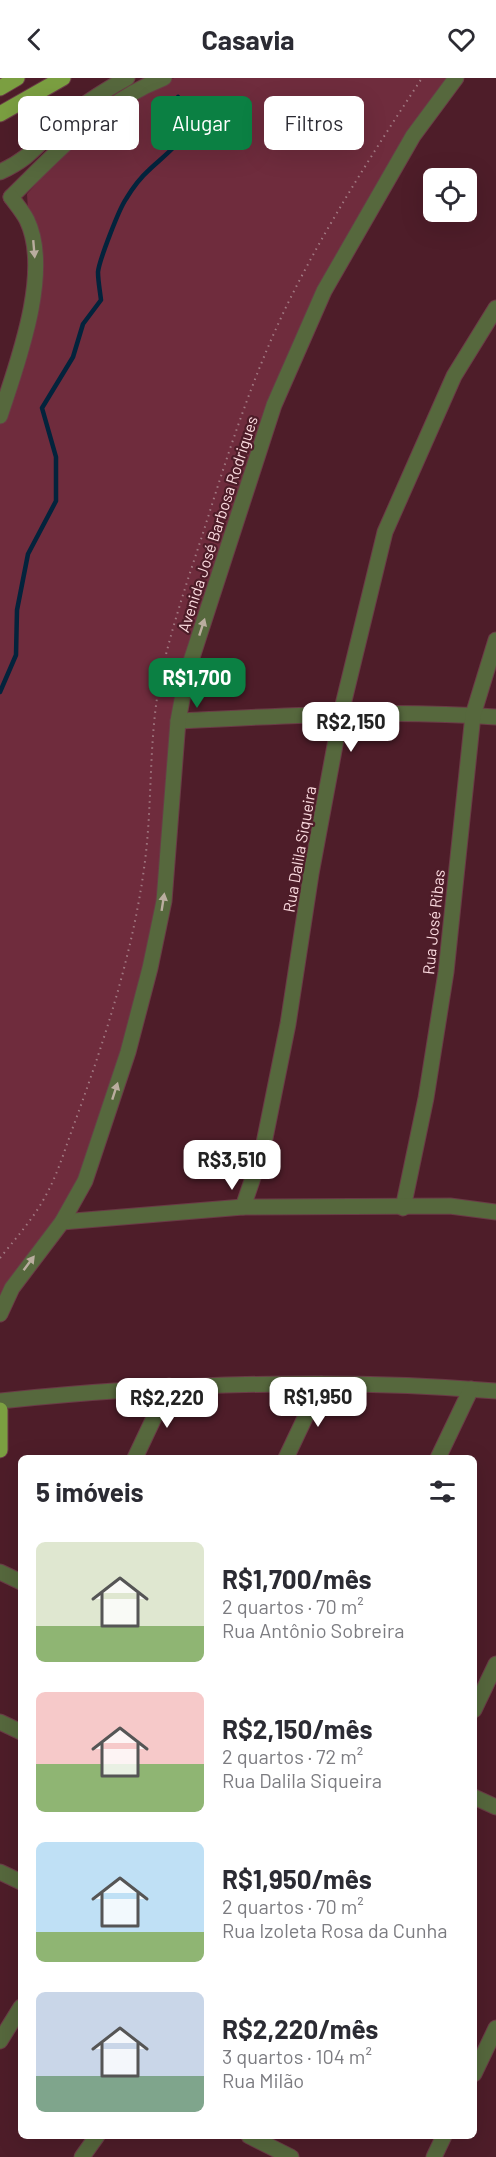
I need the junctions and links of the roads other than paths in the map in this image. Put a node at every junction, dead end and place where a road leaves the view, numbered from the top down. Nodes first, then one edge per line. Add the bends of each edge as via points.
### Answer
1 (17, 78) edge
2 (63, 78) edge
3 (127, 78) edge
4 (164, 78) edge
5 (456, 78) edge
6 (0, 88) edge
7 (0, 114) edge
8 (0, 172) edge
9 (6, 195) edge
10 (496, 308) edge
11 (0, 416) edge
12 (496, 640) edge
13 (341, 713) junction
14 (473, 715) junction
15 (496, 717) edge
16 (178, 721) junction
17 (243, 1207) junction
18 (403, 1208) junction
19 (496, 1212) edge
20 (63, 1222) junction
21 (0, 1314) edge
22 (321, 1384) junction
23 (169, 1386) junction
24 (471, 1389) junction
25 (496, 1391) edge
26 (0, 1401) edge
27 (0, 1410) edge
28 (0, 1450) edge
29 (136, 1455) edge
30 (287, 1455) edge
31 (439, 1455) edge
32 (0, 1572) edge
33 (18, 1581) edge
34 (496, 1664) edge
35 (477, 1704) edge
36 (0, 1722) edge
37 (18, 1731) edge
38 (477, 1798) edge
39 (496, 1807) edge
40 (0, 1872) edge
41 (18, 1881) edge
42 (0, 2013) edge
43 (18, 2016) edge
44 (18, 2017) edge
45 (496, 2028) edge
46 (0, 2041) edge
47 (477, 2068) edge
48 (95, 2139) edge
49 (443, 2139) edge
50 (266, 2140) edge
51 (82, 2157) edge
52 (255, 2157) edge
53 (291, 2157) edge
54 (434, 2157) edge

1 - 6 main road
2 - 7 main road
3 - 8 street via 96,95 58,125 24,161
4 - 9 street via 117,102
16 -> 5 street, Avenida José Barbosa Rodrigues via 188,673 255,460 297,350 324,291 407,146
9 -> 11 street via 27,219 36,273 23,343
10 - 13 street, Rua Dalila Siqueira via 453,376 385,532
12 - 14 street, Rua José Ribas
13 - 14 street
13 - 16 street
13 - 17 street, Rua Dalila Siqueira via 288,1024 263,1148
14 - 15 street
14 - 18 street, Rua José Ribas via 446,972
20 -> 16 street, Avenida José Barbosa Rodrigues via 85,1181 100,1138 150,968 164,901
17 - 18 street
17 - 20 street
18 - 19 street via 450,1206
21 -> 20 street, Avenida José Barbosa Rodrigues via 26,1266
22 - 23 street
22 - 24 street
22 - 30 street
23 - 26 street
23 - 29 street
24 - 25 street
24 - 31 street
27 - 28 main road
32 - 33 street
34 - 35 street
36 - 37 street
38 - 39 street
40 - 41 street
42 - 43 street
44 - 46 street
45 - 47 street
48 - 51 street
49 - 54 street
50 - 52 street
50 - 53 street

